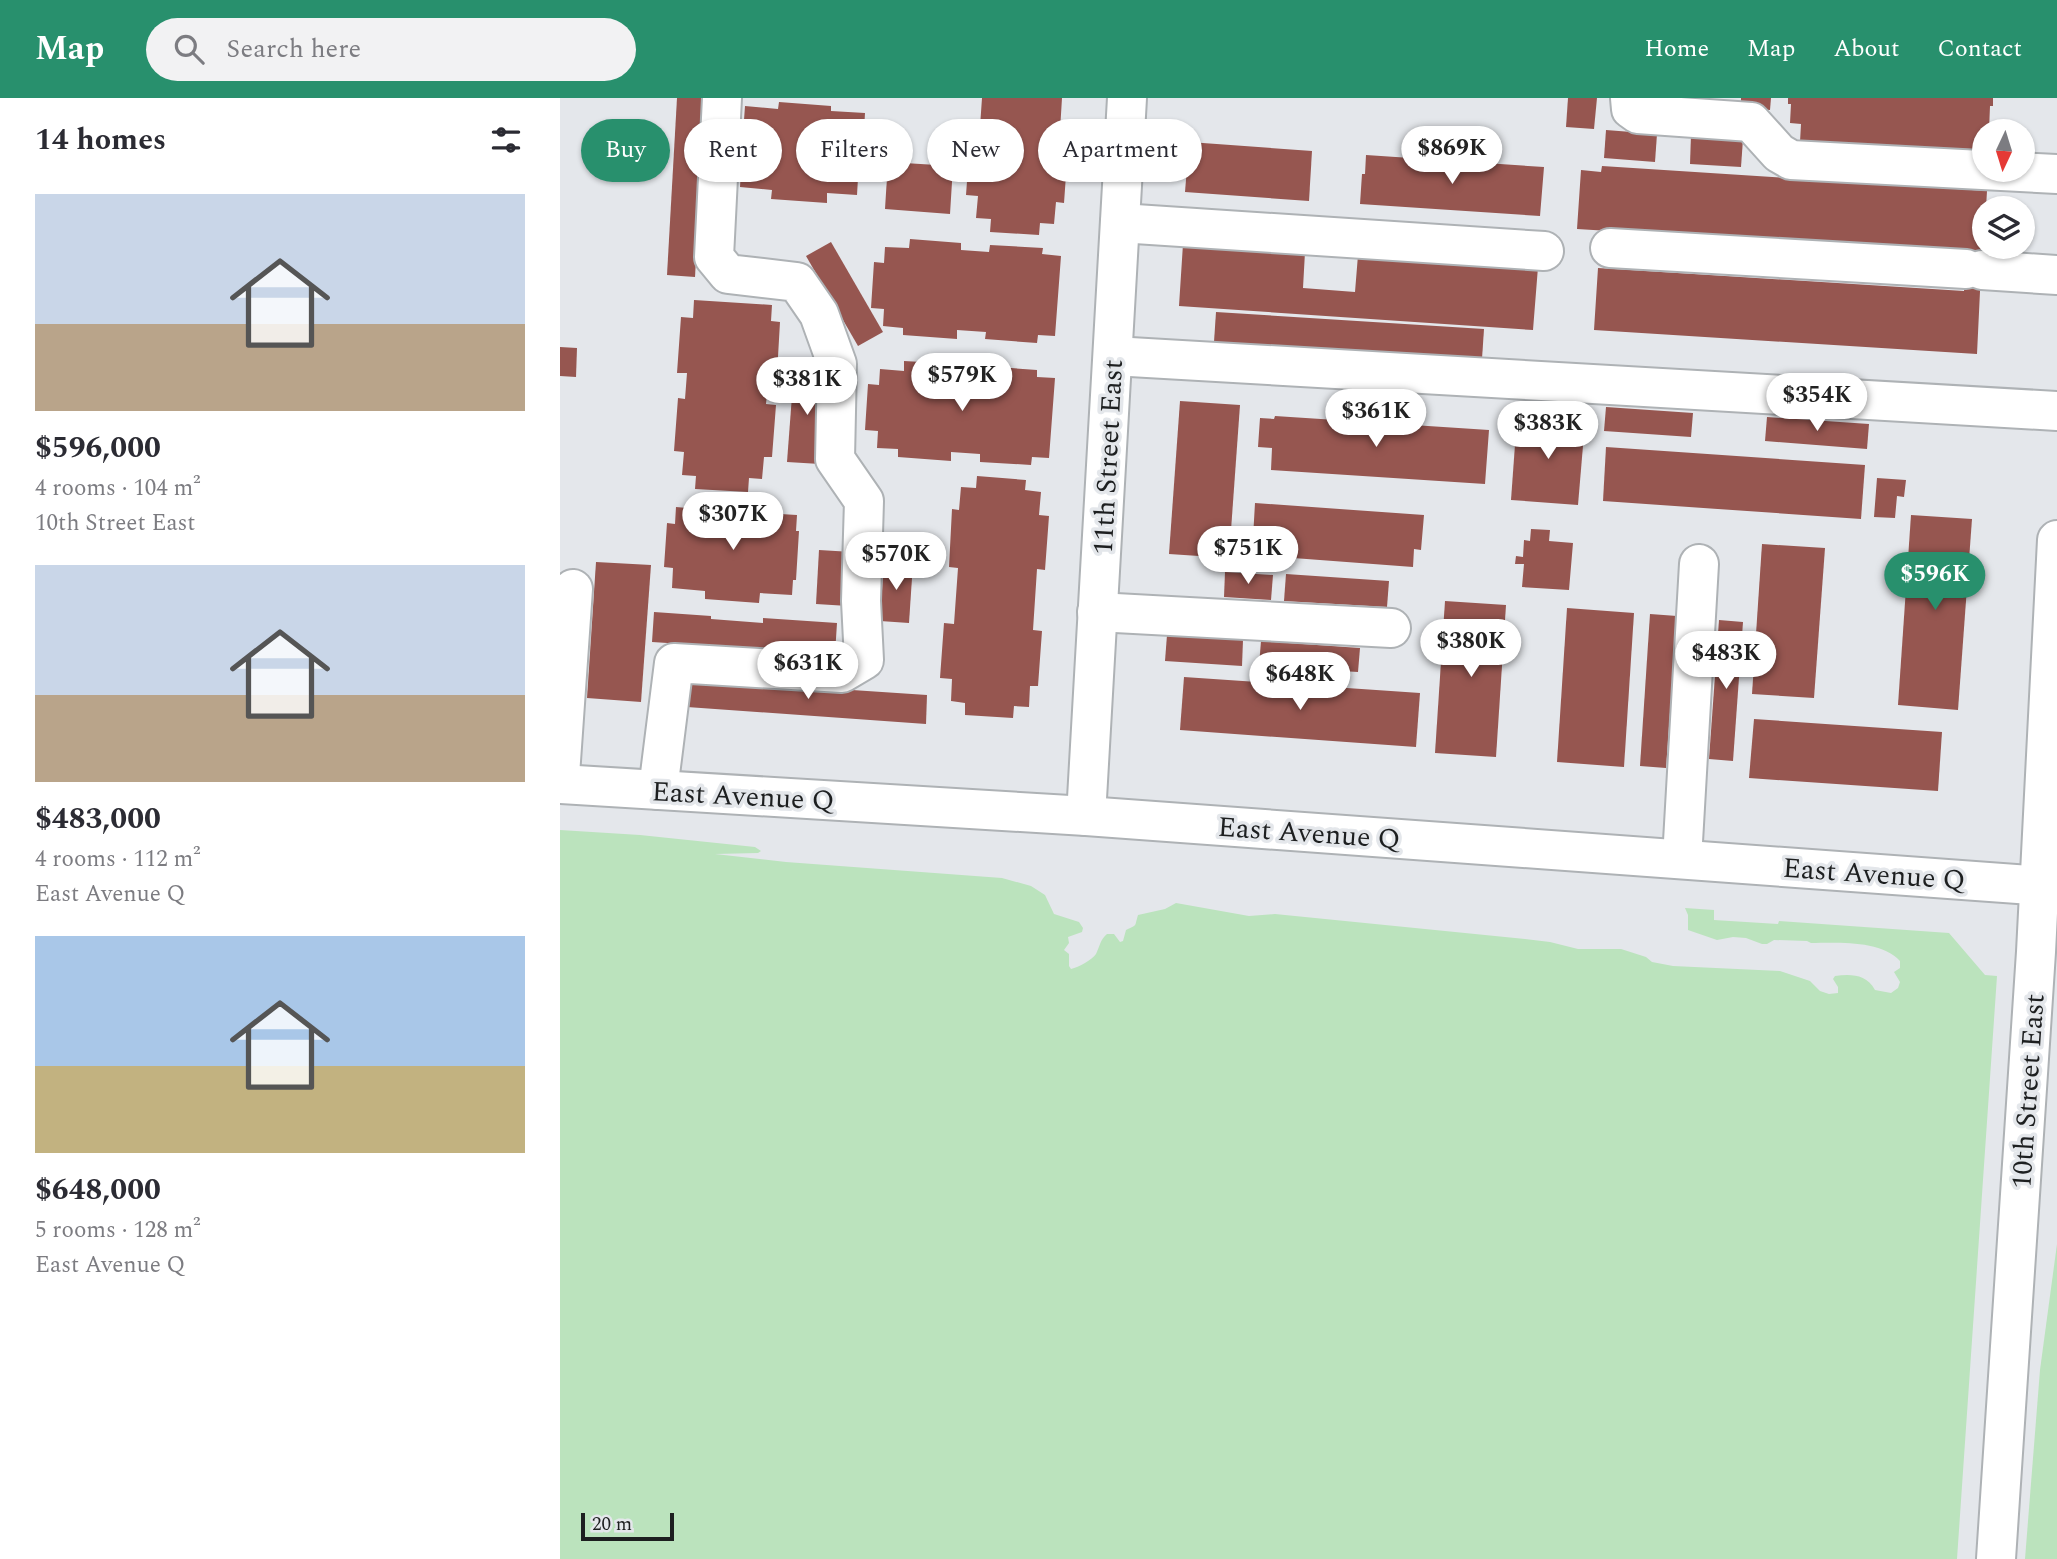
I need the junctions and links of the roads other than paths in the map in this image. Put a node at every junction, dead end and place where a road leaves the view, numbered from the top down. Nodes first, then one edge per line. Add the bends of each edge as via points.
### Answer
1 (722, 98) edge
2 (1127, 98) edge
3 (1630, 98) edge
4 (1719, 109) edge
5 (2057, 174) edge
6 (1120, 223) junction
7 (1610, 248) dead end
8 (1544, 251) dead end
9 (2057, 275) edge
10 (1113, 356) junction
11 (2057, 411) edge
12 (2057, 540) edge
13 (1699, 564) dead end
14 (573, 589) dead end
15 (1097, 611) junction
16 (1391, 628) dead end
17 (560, 775) edge
18 (560, 784) edge
19 (658, 790) junction
20 (1086, 816) junction
21 (1682, 859) junction
22 (2048, 886) edge
23 (1996, 1559) edge

1 - 19 main road via 714,257 728,274 797,282 819,314 837,364 835,459 864,501 864,660 842,673 674,663
2 - 6 main road, 11th Street East
3 - 4 main road via 1630,109 1638,114
4 - 5 main road via 1751,122 1791,160
6 - 8 main road
6 - 10 main road, 11th Street East
7 - 9 main road
10 - 11 main road
10 - 15 main road, 11th Street East
12 - 22 main road, 10th Street East
13 - 21 main road
14 - 17 main road
15 - 16 main road
15 - 20 main road, 11th Street East
18 - 19 main road, East Avenue Q
19 - 20 main road, East Avenue Q
20 - 21 main road, East Avenue Q
21 - 22 main road, East Avenue Q
22 - 23 main road, 10th Street East

